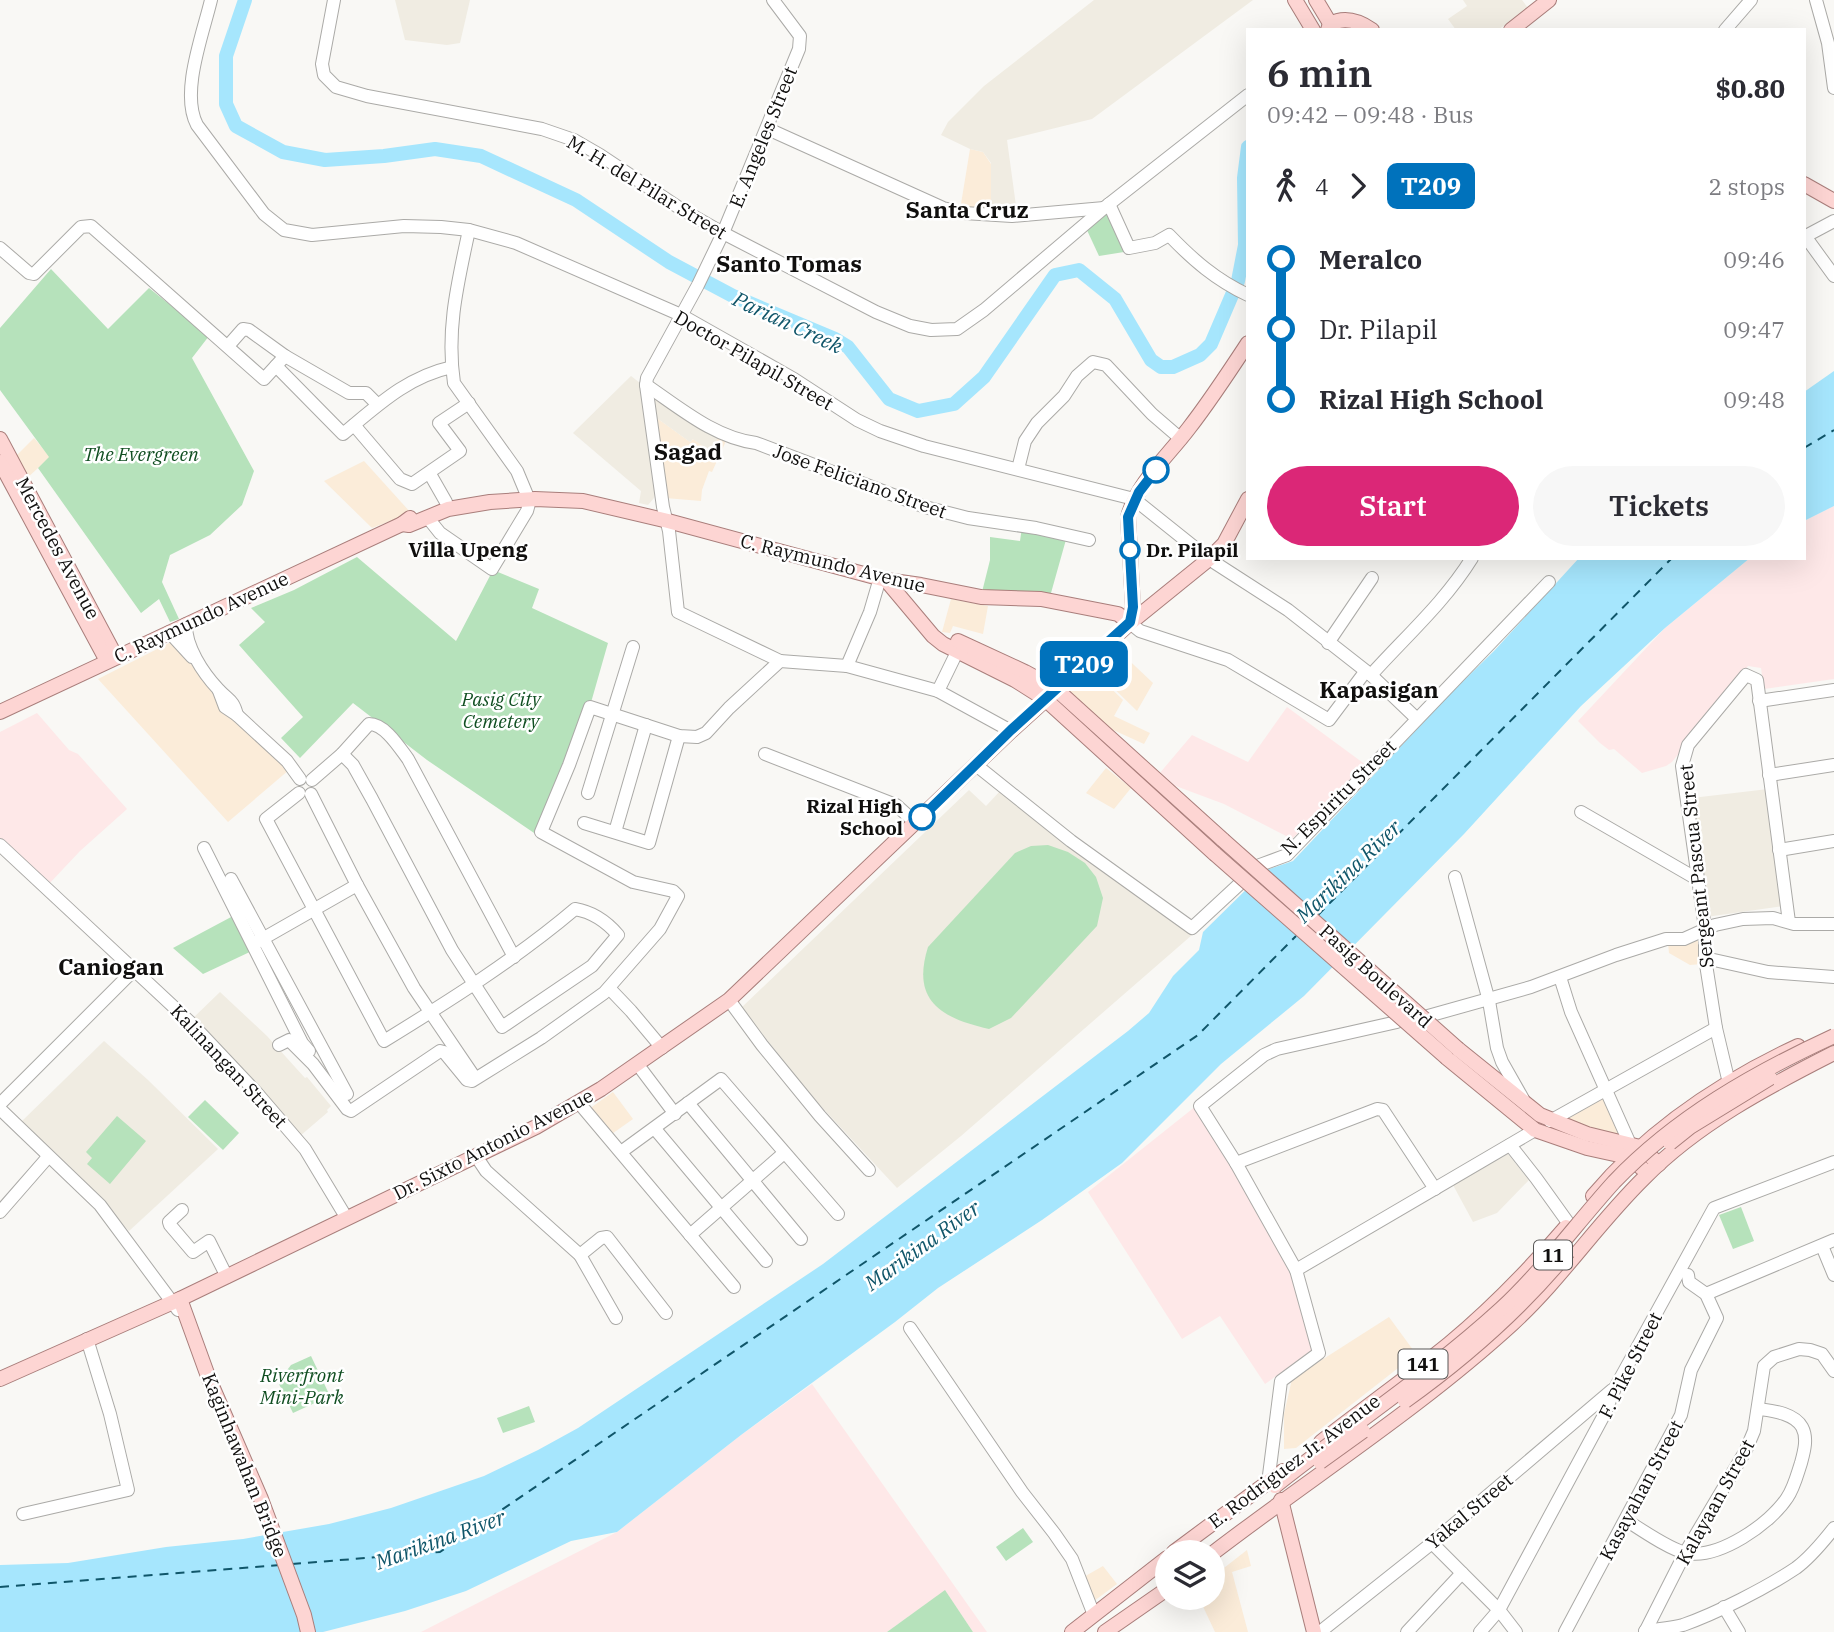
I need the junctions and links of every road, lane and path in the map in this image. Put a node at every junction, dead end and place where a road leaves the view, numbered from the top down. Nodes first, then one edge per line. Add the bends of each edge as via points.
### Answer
1 (211, 0) edge
2 (334, 0) edge
3 (773, 0) edge
4 (1295, 0) edge
5 (1316, 0) edge
6 (1549, 0) edge
7 (1751, 0) edge
8 (1816, 0) edge
9 (1312, 28) edge
10 (1331, 28) edge
11 (1369, 28) edge
12 (1514, 28) edge
13 (1728, 28) edge
14 (1834, 88) edge
15 (1246, 97) edge
16 (768, 129) junction
17 (1806, 185) edge
18 (1834, 201) edge
19 (1106, 206) junction
20 (1834, 221) edge
21 (469, 230) junction
22 (723, 233) junction
23 (1806, 235) edge
24 (1806, 237) edge
25 (0, 248) edge
26 (1834, 276) edge
27 (1239, 290) edge
28 (681, 315) junction
29 (228, 346) junction
30 (1246, 346) edge
31 (281, 361) junction
32 (452, 367) junction
33 (646, 385) junction
34 (468, 403) junction
35 (377, 404) junction
36 (354, 425) junction
37 (0, 439) edge
38 (1181, 439) junction
39 (0, 462) edge
40 (1018, 469) junction
41 (430, 474) junction
42 (531, 498) junction
43 (1134, 499) junction
44 (446, 502) junction
45 (1246, 503) edge
46 (428, 518) junction
47 (668, 521) junction
48 (402, 524) junction
49 (1089, 540) dead end
50 (1209, 559) junction
51 (1471, 560) edge
52 (1372, 578) dead end
53 (883, 579) junction
54 (1549, 582) dead end
55 (1130, 622) junction
56 (186, 624) junction
57 (169, 632) junction
58 (933, 636) junction
59 (1328, 643) junction
60 (633, 647) dead end
61 (958, 650) junction
62 (112, 659) junction
63 (780, 660) junction
64 (198, 661) junction
65 (848, 666) junction
66 (1368, 674) junction
67 (1834, 690) edge
68 (219, 691) junction
69 (937, 691) junction
70 (1051, 694) junction
71 (1759, 701) junction
72 (0, 712) edge
73 (237, 715) junction
74 (612, 715) junction
75 (1416, 718) junction
76 (646, 725) junction
77 (1011, 730) junction
78 (679, 736) junction
79 (342, 754) junction
80 (765, 754) dead end
81 (976, 765) junction
82 (1834, 765) edge
83 (1769, 775) junction
84 (306, 787) junction
85 (588, 793) dead end
86 (1581, 812) dead end
87 (584, 822) dead end
88 (916, 823) junction
89 (615, 832) junction
90 (1834, 841) edge
91 (0, 845) edge
92 (204, 848) dead end
93 (1779, 850) junction
94 (1455, 877) dead end
95 (1697, 879) junction
96 (357, 885) junction
97 (314, 911) junction
98 (1788, 922) junction
99 (1834, 924) edge
100 (1705, 928) junction
101 (258, 942) junction
102 (514, 957) junction
103 (1705, 958) junction
104 (134, 970) junction
105 (1560, 976) junction
106 (1834, 977) edge
107 (473, 984) junction
108 (609, 988) junction
109 (729, 1000) junction
110 (1489, 1000) junction
111 (429, 1012) junction
112 (1428, 1016) dead end
113 (1397, 1022) dead end
114 (1716, 1028) junction
115 (1834, 1029) edge
116 (1834, 1036) edge
117 (279, 1045) dead end
118 (1834, 1045) edge
119 (662, 1048) junction
120 (1834, 1053) edge
121 (1452, 1054) junction
122 (1765, 1062) junction
123 (638, 1065) junction
124 (473, 1074) dead end
125 (1729, 1083) junction
126 (1775, 1083) junction
127 (1605, 1089) junction
128 (347, 1094) dead end
129 (579, 1103) junction
130 (688, 1103) junction
131 (0, 1107) edge
132 (1529, 1109) junction
133 (675, 1114) junction
134 (1550, 1121) junction
135 (655, 1129) junction
136 (1535, 1130) junction
137 (1510, 1145) junction
138 (1633, 1149) junction
139 (621, 1152) junction
140 (784, 1153) junction
141 (476, 1156) junction
142 (48, 1157) junction
143 (1834, 1162) edge
144 (1236, 1163) junction
145 (1654, 1169) junction
146 (869, 1170) dead end
147 (752, 1181) junction
148 (1435, 1189) junction
149 (722, 1208) junction
150 (181, 1210) dead end
151 (0, 1212) edge
152 (838, 1214) dead end
153 (346, 1217) junction
154 (1567, 1227) junction
155 (690, 1235) junction
156 (801, 1239) dead end
157 (1834, 1240) edge
158 (1584, 1246) junction
159 (1822, 1246) junction
160 (580, 1255) junction
161 (766, 1261) dead end
162 (1296, 1270) junction
163 (1688, 1275) dead end
164 (1834, 1275) edge
165 (227, 1277) junction
166 (734, 1287) dead end
167 (1706, 1294) junction
168 (175, 1301) junction
169 (666, 1313) dead end
170 (616, 1318) dead end
171 (909, 1328) dead end
172 (87, 1339) junction
173 (1834, 1371) edge
174 (0, 1379) edge
175 (1615, 1388) junction
176 (1759, 1409) junction
177 (247, 1482) dead end
178 (1276, 1490) junction
179 (23, 1514) dead end
180 (1626, 1520) junction
181 (1834, 1528) edge
182 (1190, 1540) edge
183 (1216, 1540) edge
184 (1225, 1541) edge
185 (1432, 1543) junction
186 (1685, 1553) junction
187 (1155, 1567) edge
188 (1462, 1573) junction
189 (1155, 1591) edge
190 (1155, 1597) edge
191 (1724, 1607) junction
192 (1499, 1610) junction
193 (1132, 1611) junction
194 (1094, 1615) junction
195 (1662, 1630) edge
196 (308, 1632) edge
197 (1072, 1632) edge
198 (1105, 1632) edge
199 (1314, 1632) edge
200 (1320, 1632) edge
201 (1407, 1632) edge
202 (1480, 1632) edge
203 (1516, 1632) edge
204 (1565, 1632) edge
205 (1645, 1632) edge
206 (1739, 1632) edge

1 - 21 street, Doctor Pilapil Street via 193,78 191,113 264,214 284,230 312,235 404,226
2 - 22 street, M. H. del Pilar Street via 322,64 324,75 336,87 542,129 574,140
3 - 16 street, E. Angeles Street via 801,43
4 - 9 main road
5 - 10 main road
6 - 12 main road
7 - 13 street
8 - 14 street
10 - 11 main road via 1345,19
15 - 19 street, M. H. del Pilar Street
16 - 19 street via 943,208 964,213 1012,216
16 - 22 street, E. Angeles Street
17 - 18 main road
19 - 22 street, M. H. del Pilar Street via 984,310 948,331 895,320
19 - 27 street via 1129,248 1169,235 1190,258
20 - 23 street
21 - 28 street, Doctor Pilapil Street via 516,243
21 - 32 street via 453,306
22 - 28 street, E. Angeles Street
24 - 26 street
25 - 29 street via 34,274 81,227 91,226
28 - 33 street, E. Angeles Street
28 - 40 street, Doctor Pilapil Street via 857,421 924,446
29 - 31 street via 243,329 249,330
29 - 31 street via 264,379
30 - 38 main road
31 - 35 street via 349,393 366,393
31 - 36 street via 343,434
32 - 34 street via 454,383
32 - 35 street via 429,372
33 - 47 street
33 - 49 street, Jose Feliciano Street via 737,440 756,443 925,508
34 - 41 street via 439,423 460,451
34 - 42 street
35 - 36 street
36 - 41 street via 407,483
37 - 62 main road, Mercedes Avenue
38 - 40 street via 1106,365 1093,362 1037,423 1025,441
38 - 43 main road
39 - 62 main road, Mercedes Avenue
40 - 43 street, Doctor Pilapil Street
41 - 44 street
42 - 44 main road, C. Raymundo Avenue
42 - 46 main road, C. Raymundo Avenue via 463,506
42 - 46 street via 492,569 440,533
42 - 47 main road, C. Raymundo Avenue via 583,501
43 - 50 street, Doctor Pilapil Street
43 - 55 main road via 1128,517
44 - 48 main road, C. Raymundo Avenue
45 - 50 main road, Dr. Sixto Antonio Avenue via 1224,544
46 - 48 main road, C. Raymundo Avenue
47 - 53 main road, C. Raymundo Avenue
47 - 63 street via 678,612
48 - 56 main road, C. Raymundo Avenue
50 - 55 main road, Dr. Sixto Antonio Avenue
50 - 59 street, Doctor Pilapil Street
51 - 66 street via 1439,605
52 - 59 street
53 - 55 main road, C. Raymundo Avenue via 981,597 1041,599 1118,614
53 - 58 main road
53 - 65 street
54 - 75 street, N. Espiritu Street
55 - 66 street via 1140,631 1228,660 1329,720
55 - 70 main road, Dr. Sixto Antonio Avenue
56 - 57 main road, C. Raymundo Avenue
56 - 64 street
57 - 62 main road, C. Raymundo Avenue
57 - 64 street
58 - 61 main road
58 - 70 main road via 973,647
59 - 66 street, Doctor Pilapil Street
60 - 74 street
61 - 69 street
61 - 70 main road
62 - 72 main road, C. Raymundo Avenue
63 - 65 street
63 - 78 street via 706,733
64 - 68 street
65 - 69 street
66 - 75 street, Doctor Pilapil Street
67 - 71 street
68 - 73 street via 233,702
68 - 73 street via 225,707
69 - 77 street
70 - 77 main road, Dr. Sixto Antonio Avenue
70 - 121 main road, Pasig Boulevard, bridge via 1223,840
70 - 121 main road, Pasig Boulevard, bridge via 1215,854
71 - 83 street
71 - 95 street, Sergeant Pascua Street via 1757,680 1746,675 1688,745 1684,756
73 - 84 street via 287,761
74 - 76 street
74 - 85 street
74 - 108 street via 590,707 541,832 633,882 677,893 660,929
75 - 81 street, N. Espiritu Street via 1287,855 1260,865 1192,928
76 - 78 street
76 - 89 street
77 - 81 main road, Dr. Sixto Antonio Avenue
78 - 89 street via 649,843
79 - 84 street
79 - 102 street via 369,724 392,738 408,759
79 - 107 street via 353,765
80 - 88 street via 896,805
81 - 88 main road, Dr. Sixto Antonio Avenue
82 - 83 street
83 - 93 street
84 - 96 street
84 - 97 street via 266,819
86 - 95 street
87 - 89 street
88 - 109 main road, Dr. Sixto Antonio Avenue
90 - 93 street
91 - 104 street, Kalinangan Street
92 - 101 street via 227,881
93 - 98 street
94 - 110 street
95 - 100 street, Sergeant Pascua Street
96 - 97 street
96 - 111 street
97 - 101 street
97 - 111 street via 384,1041
98 - 99 street
98 - 100 street via 1743,919
100 - 103 street, Sergeant Pascua Street
100 - 105 street via 1684,939 1667,939
101 - 128 street
102 - 107 street
102 - 107 street via 575,909 599,917 618,935 592,966 502,1027
103 - 106 street via 1768,972
103 - 114 street, Sergeant Pascua Street
104 - 131 street
104 - 153 street, Kalinangan Street via 257,1093 305,1149
105 - 110 street
105 - 127 street
107 - 111 street
108 - 117 street via 472,1081 440,1051 351,1111 301,1050 289,1040
108 - 119 street
109 - 119 main road, Dr. Sixto Antonio Avenue
109 - 146 street
110 - 112 street
110 - 132 street via 1502,1062
111 - 124 street
113 - 144 street via 1278,1049 1200,1106
114 - 125 street, Sergeant Pascua Street
114 - 127 street
115 - 122 main road, E. Rodriguez Jr. Avenue / 141
116 - 178 main road, 11, bridge via 1788,1057 1684,1120 1650,1147 1502,1308
118 - 178 main road, 11, bridge via 1690,1127 1621,1189 1508,1316 1432,1381
119 - 123 main road, Dr. Sixto Antonio Avenue
120 - 126 main road, E. Rodriguez Jr. Avenue / 141
121 - 132 main road, Pasig Boulevard
121 - 136 main road, Pasig Boulevard
122 - 125 main road, E. Rodriguez Jr. Avenue / 141
122 - 126 main road
123 - 129 main road, Dr. Sixto Antonio Avenue
123 - 133 street
125 - 138 main road, E. Rodriguez Jr. Avenue / 141
126 - 145 main road, E. Rodriguez Jr. Avenue / 141 via 1694,1135
127 - 134 street
127 - 138 street
129 - 139 street
129 - 141 main road, Dr. Sixto Antonio Avenue
130 - 133 street
130 - 140 street via 721,1079
130 - 147 street
131 - 142 street
132 - 134 main road, Pasig Boulevard
133 - 135 street
134 - 138 main road, Pasig Boulevard
135 - 139 street
135 - 149 street
136 - 137 street
136 - 138 main road, Pasig Boulevard via 1587,1149
137 - 148 street
137 - 154 street
138 - 145 main road, Pasig Boulevard
138 - 154 main road, E. Rodriguez Jr. Avenue / 141
139 - 155 street
140 - 147 street
140 - 152 street
141 - 153 main road, Dr. Sixto Antonio Avenue
141 - 160 street via 486,1171
142 - 151 street
142 - 168 street via 100,1205
143 - 175 street, F. Pike Street via 1714,1208
144 - 148 street via 1377,1109 1383,1110
144 - 162 street
145 - 158 main road, E. Rodriguez Jr. Avenue / 141
147 - 149 street
147 - 156 street
148 - 162 street
149 - 155 street
149 - 161 street
150 - 165 street via 170,1225 193,1252 209,1241
153 - 165 main road, Dr. Sixto Antonio Avenue
154 - 158 main road
154 - 178 main road, E. Rodriguez Jr. Avenue / 141 via 1449,1344
155 - 166 street
157 - 159 street
158 - 178 main road, E. Rodriguez Jr. Avenue / 141 via 1514,1322 1465,1366
159 - 164 street
159 - 167 street
160 - 169 street via 607,1237
160 - 170 street
162 - 178 street via 1319,1353 1281,1381
163 - 167 street via 1689,1282
165 - 168 main road, Dr. Sixto Antonio Avenue
167 - 180 street, Kasayahan Street via 1717,1318 1691,1370 1681,1415
168 - 172 main road, Dr. Sixto Antonio Avenue
168 - 177 street
168 - 196 main road, Kaginhawahan Bridge via 261,1499
171 - 194 street via 1072,1559
172 - 174 main road, Dr. Sixto Antonio Avenue
172 - 179 street via 128,1490
173 - 176 street, Kalayaan Street via 1822,1354 1810,1350 1774,1357 1764,1366
175 - 185 street, Yakal Street
175 - 192 street, F. Pike Street
176 - 186 street, Kalayaan Street via 1746,1450
176 - 186 street via 1788,1415 1802,1427 1804,1453 1796,1481 1773,1514 1732,1544 1704,1554
178 - 182 main road, E. Rodriguez Jr. Avenue / 11
178 - 183 main road, 11
178 - 184 main road, E. Rodriguez Jr. Avenue / 141
178 - 199 main road
180 - 186 street
180 - 204 street, Kasayahan Street
181 - 191 street via 1797,1567
185 - 188 street
185 - 200 street, Yakal Street
186 - 205 street, Kalayaan Street
187 - 194 main road
188 - 192 street
188 - 201 street
189 - 193 main road
190 - 193 main road
191 - 195 street
191 - 206 street
192 - 202 street, F. Pike Street
192 - 203 street
193 - 198 main road
194 - 197 main road
195 - 205 street

